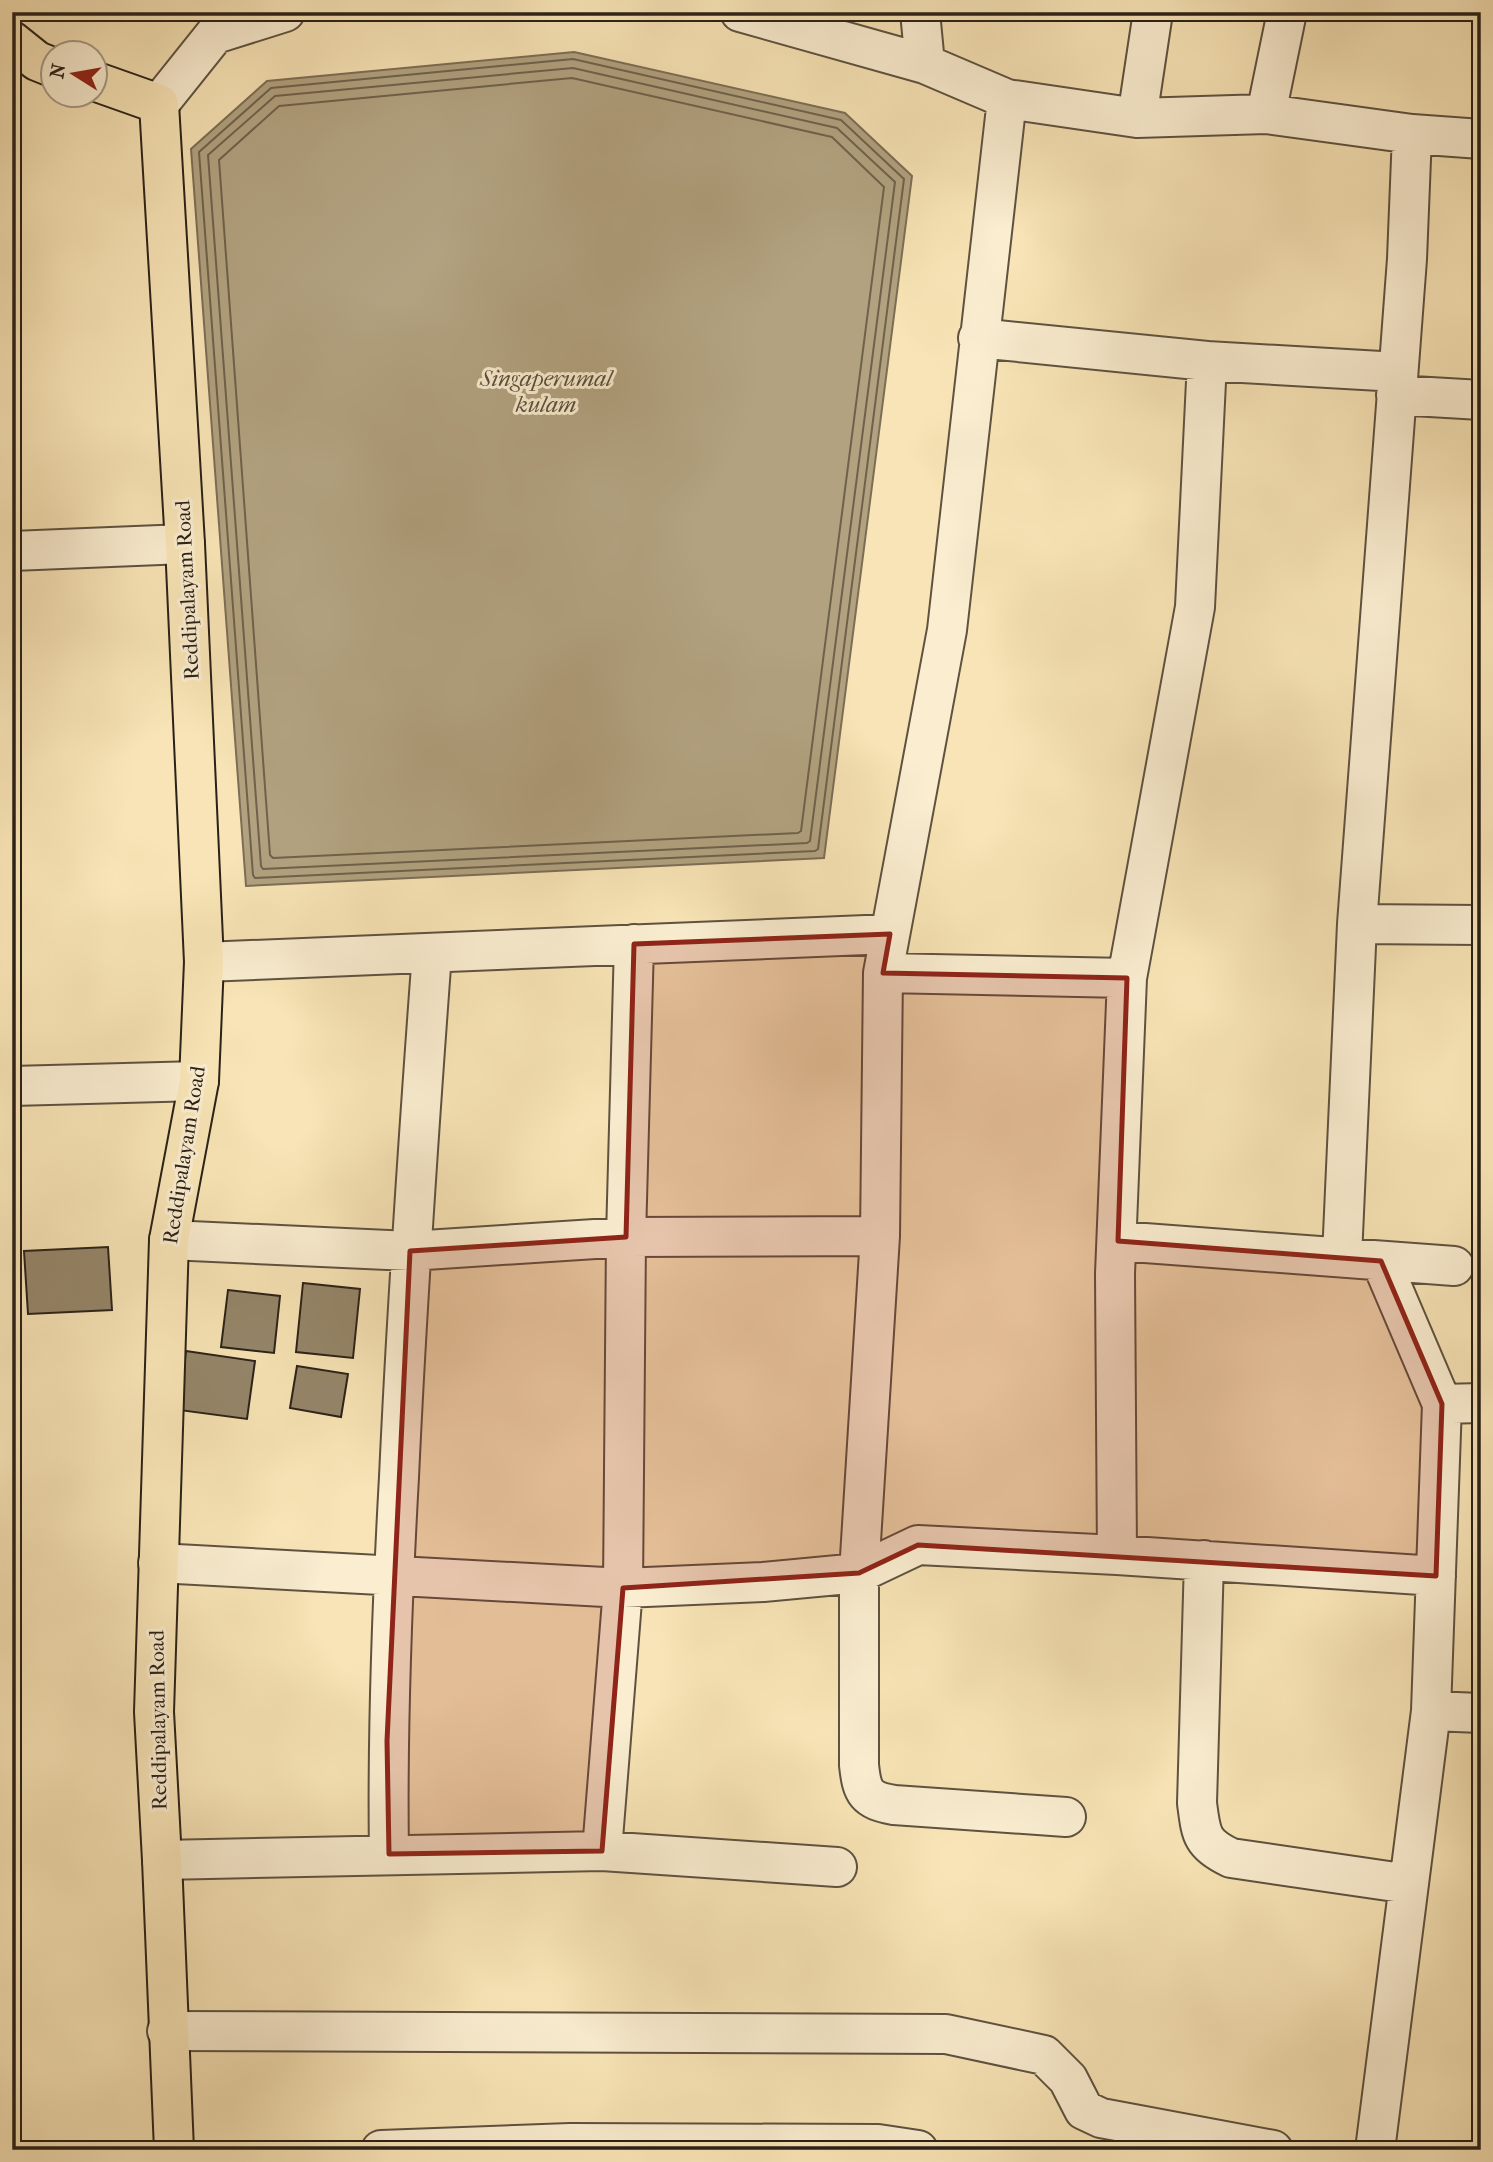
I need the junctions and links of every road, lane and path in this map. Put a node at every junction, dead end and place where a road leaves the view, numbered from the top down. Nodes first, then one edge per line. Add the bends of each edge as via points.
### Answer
1 (285, 12) edge
2 (740, 12) edge
3 (919, 12) edge
4 (1153, 12) edge
5 (1287, 12) edge
6 (215, 23) edge
7 (925, 64) junction
8 (108, 86) edge
9 (1007, 99) junction
10 (159, 104) junction
11 (1266, 114) junction
12 (1137, 118) junction
13 (1412, 134) junction
14 (1481, 139) edge
15 (978, 338) junction
16 (1207, 361) junction
17 (1397, 384) junction
18 (1481, 400) edge
19 (185, 544) junction
20 (12, 551) edge
21 (1357, 924) junction
22 (1481, 925) edge
23 (890, 934) junction
24 (634, 944) junction
25 (432, 953) junction
26 (204, 962) junction
27 (883, 973) junction
28 (1126, 978) junction
29 (199, 1081) junction
30 (12, 1086) edge
31 (880, 1236) junction
32 (626, 1237) junction
33 (169, 1240) junction
34 (1118, 1241) junction
35 (410, 1251) junction
36 (1342, 1257) junction
37 (1381, 1261) junction
38 (1454, 1266) dead end
39 (1481, 1402) edge
40 (1442, 1404) junction
41 (1117, 1555) junction
42 (1204, 1560) junction
43 (158, 1563) junction
44 (859, 1573) junction
45 (1436, 1576) junction
46 (394, 1577) junction
47 (623, 1588) junction
48 (1431, 1711) junction
49 (1481, 1713) edge
50 (1066, 1817) dead end
51 (602, 1851) junction
52 (389, 1854) junction
53 (162, 1860) junction
54 (837, 1867) dead end
55 (1409, 1884) junction
56 (167, 2031) junction
57 (1157, 2140) edge
58 (174, 2150) edge
59 (381, 2150) edge
60 (918, 2150) edge
61 (1273, 2150) edge
62 (1375, 2150) edge

1 - 6 street
2 - 7 street
3 - 7 street
4 - 12 street
5 - 11 street
6 - 10 street
7 - 9 street
8 - 10 main road
9 - 12 street
9 - 15 street
10 - 19 main road, Reddipalayam Road
11 - 12 street
11 - 13 street
13 - 14 street
13 - 17 street
15 - 16 street
15 - 23 street via 947,630
16 - 17 street
16 - 28 street via 1195,607
17 - 18 street
17 - 21 street
19 - 20 street
19 - 26 main road, Reddipalayam Road
21 - 22 street
21 - 36 street
23 - 24 street
23 - 27 street
24 - 25 street
24 - 32 street
25 - 26 street
25 - 35 street
26 - 29 main road, Reddipalayam Road
27 - 28 street
27 - 31 street
28 - 34 street
29 - 30 street
29 - 33 main road, Reddipalayam Road
31 - 32 street
31 - 44 street
32 - 35 street
32 - 47 street
33 - 35 street
33 - 43 main road, Reddipalayam Road
34 - 36 street
34 - 41 street
35 - 46 street
36 - 37 street
37 - 38 street
37 - 40 street
39 - 40 street
40 - 45 street
41 - 42 street
41 - 44 street via 918,1545
42 - 45 street
42 - 55 street via 1197,1803 1200,1830 1212,1849 1231,1858
43 - 46 street
43 - 53 main road, Reddipalayam Road via 154,1712
44 - 47 street via 763,1583
44 - 50 street via 859,1765 866,1793 876,1802 894,1805
45 - 48 street
46 - 47 street
46 - 52 street via 387,1741
47 - 51 street
48 - 49 street
48 - 55 street
51 - 52 street
51 - 54 street
52 - 53 street
53 - 56 main road, Reddipalayam Road
55 - 62 street
56 - 57 street via 946,2034 1044,2054 1068,2079 1084,2110
56 - 58 main road, Reddipalayam Road
57 - 61 street
59 - 60 street via 596,2143 878,2144

